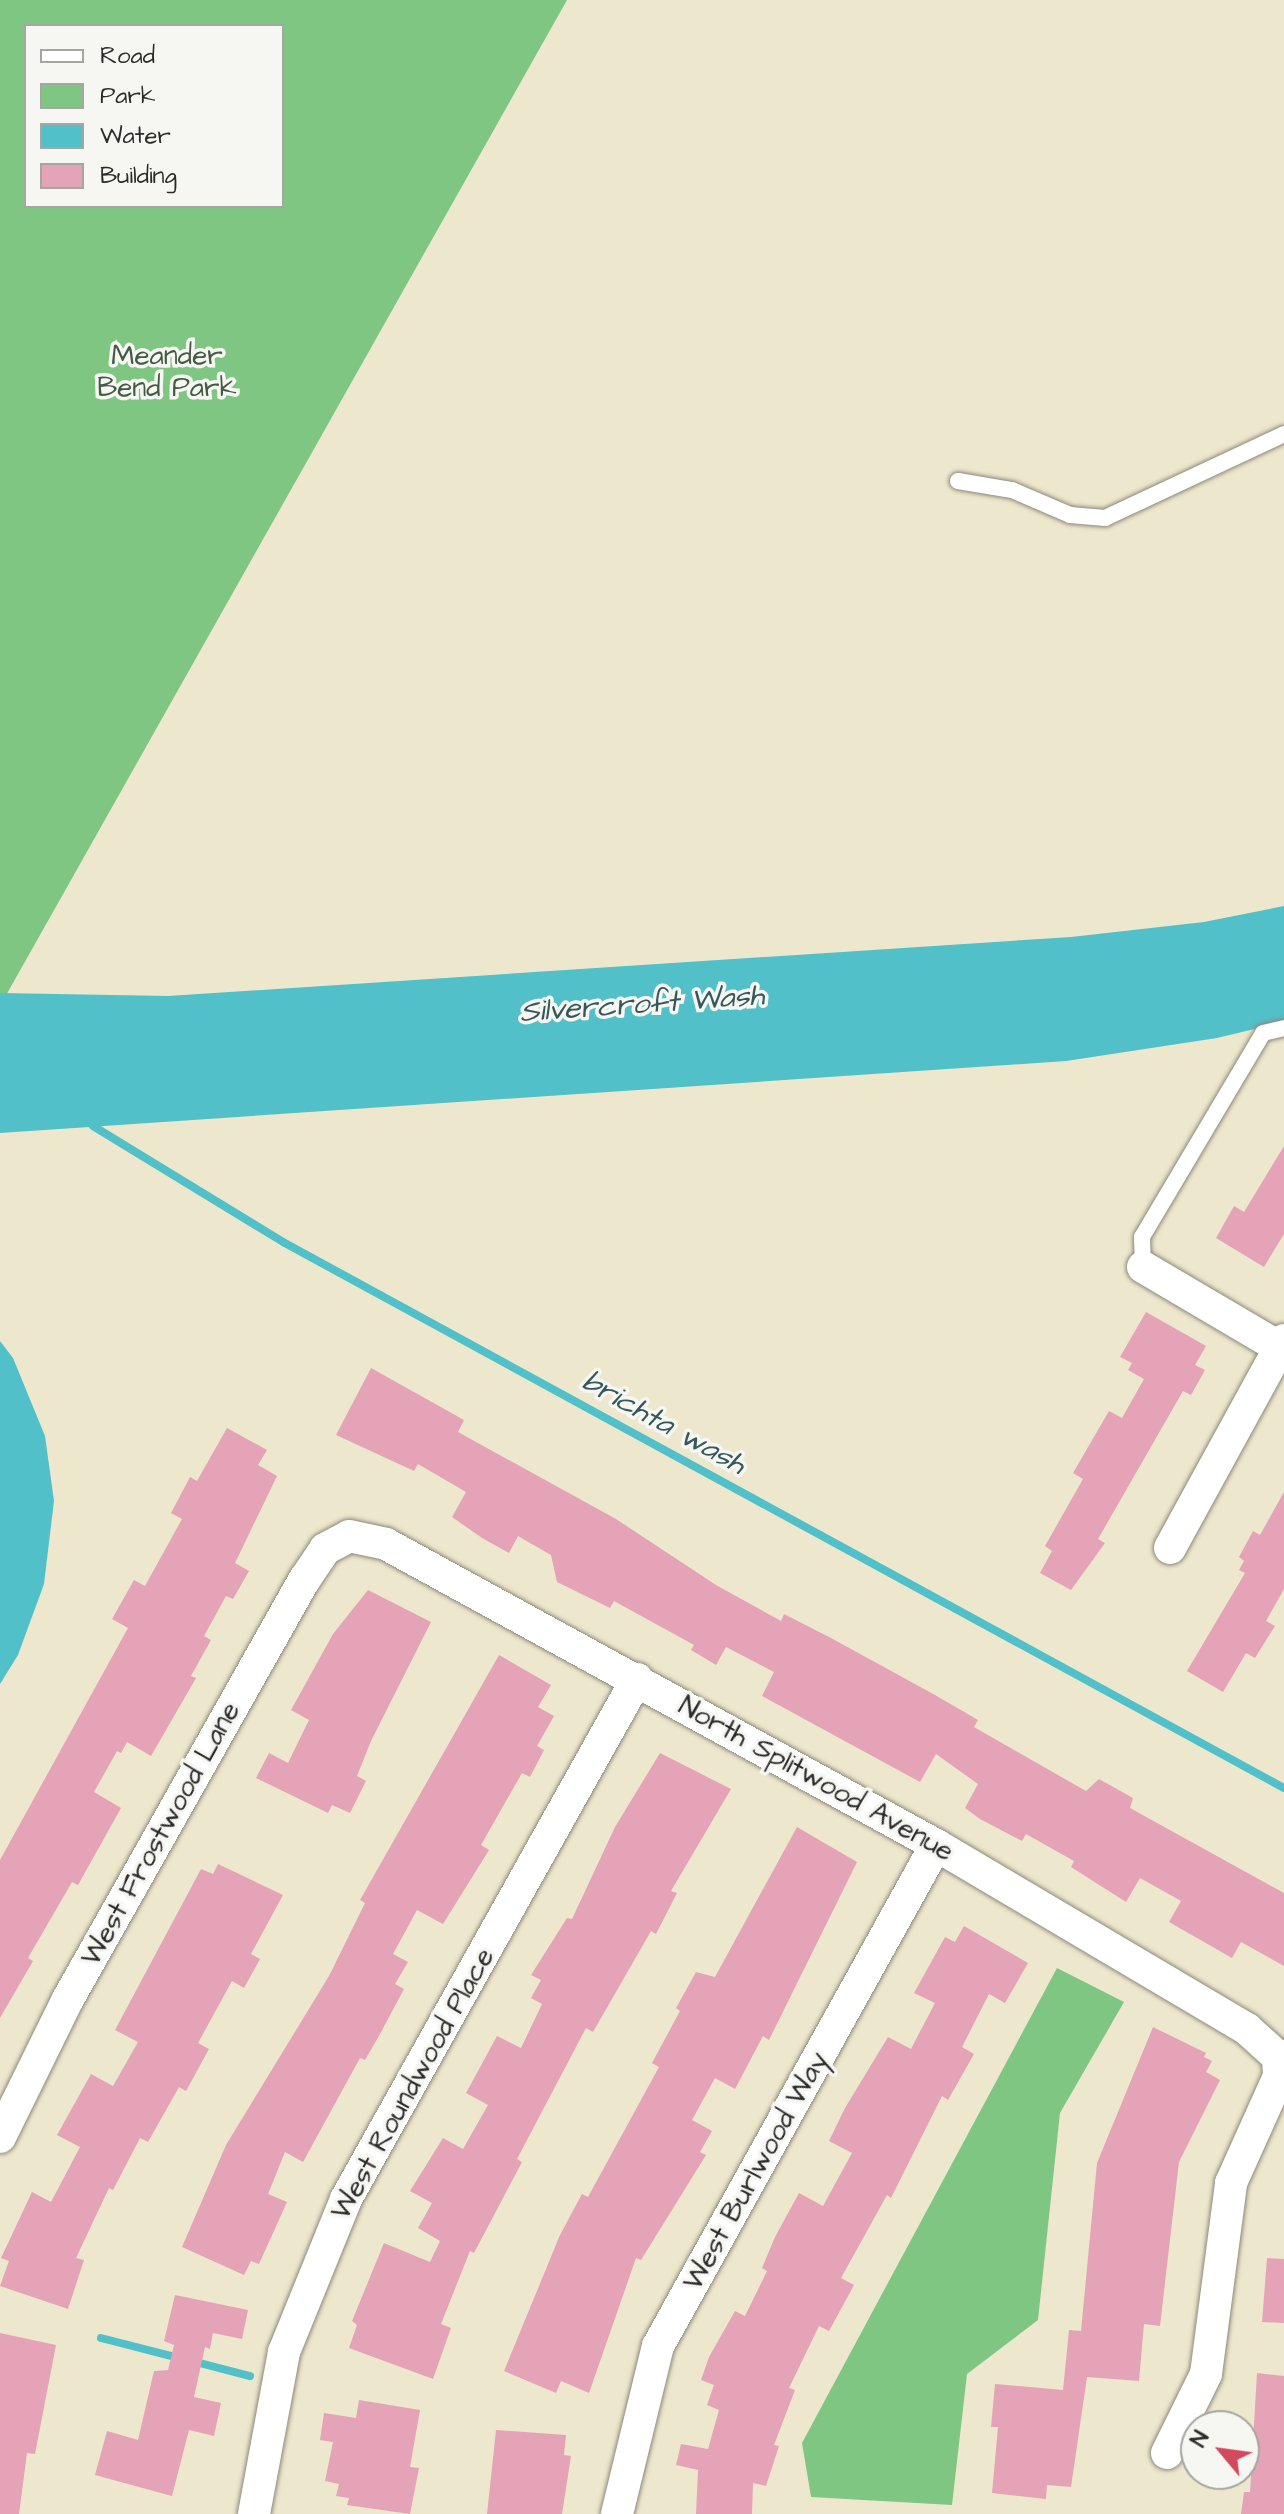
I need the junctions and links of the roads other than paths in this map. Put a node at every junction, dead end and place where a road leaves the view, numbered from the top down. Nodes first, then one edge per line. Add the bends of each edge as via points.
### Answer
1 (1284, 434) edge
2 (958, 481) dead end
3 (1284, 1028) edge
4 (1143, 1267) joint
5 (1282, 1346) edge
6 (340, 1532) joint
7 (1170, 1548) dead end
8 (637, 1679) junction
9 (936, 1845) junction
10 (1281, 2056) edge
11 (0, 2137) edge
12 (1167, 2453) dead end
13 (254, 2514) edge
14 (617, 2514) edge

1 - 2 lane via 1105,518 1070,515 1012,490
3 - 4 lane via 1263,1033 1142,1237
4 - 5 street
5 - 7 street
6 - 8 street, North Splitwood Avenue via 386,1544
6 - 11 street, West Frostwood Lane via 305,1579 68,1999
8 - 9 street, North Splitwood Avenue
8 - 13 street, West Roundwood Place via 346,2199 284,2352
9 - 10 street, North Splitwood Avenue via 1247,2029
9 - 14 street, West Burlwood Way via 658,2346
10 - 12 street via 1279,2076 1231,2183 1206,2374

